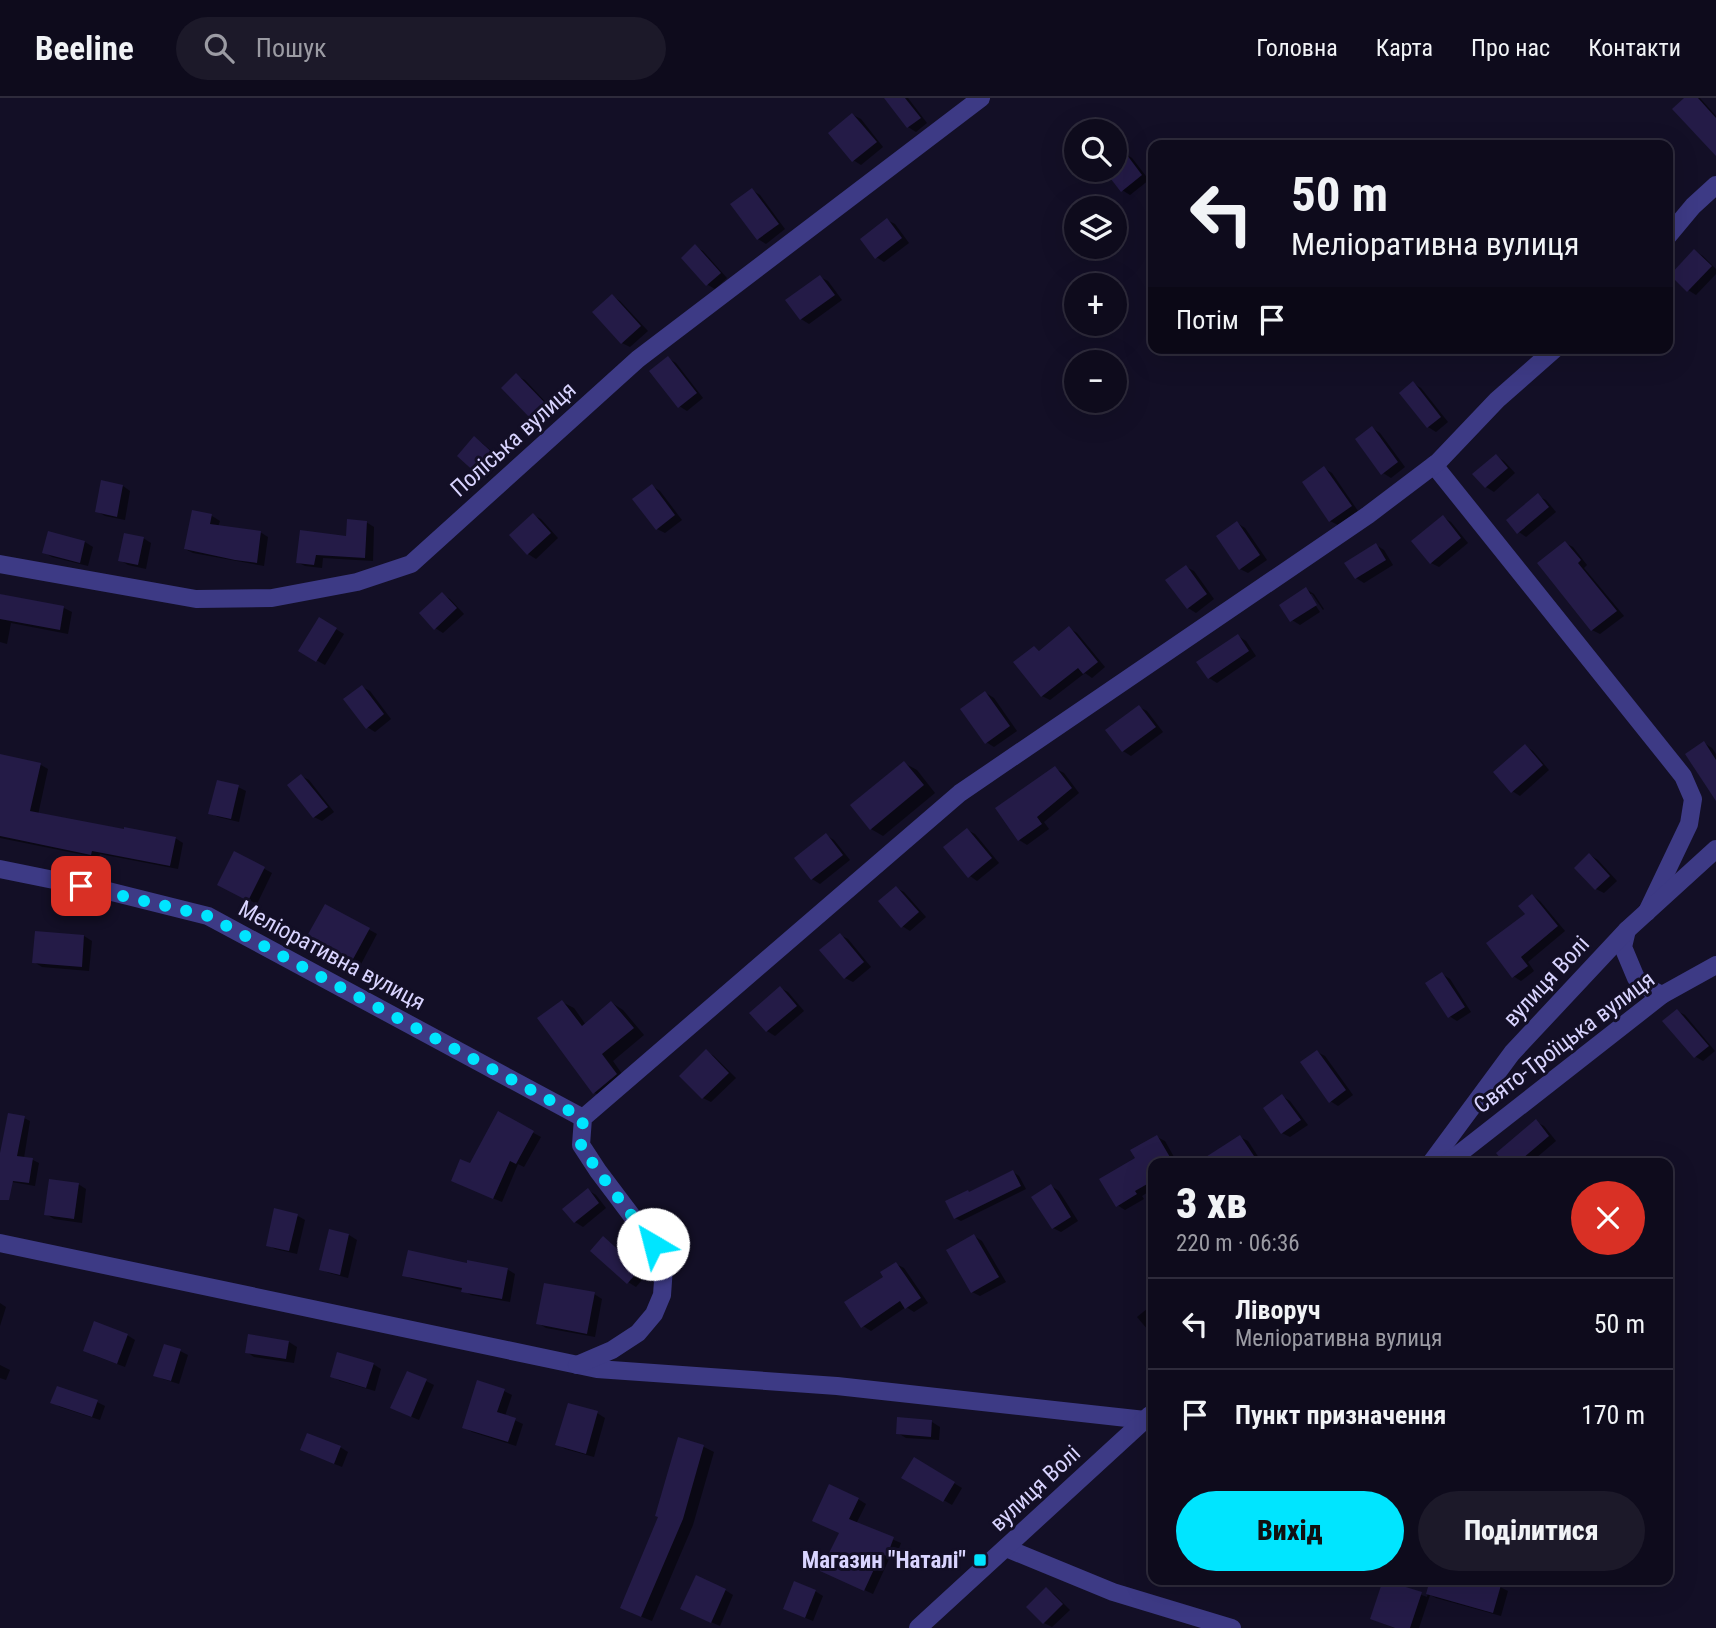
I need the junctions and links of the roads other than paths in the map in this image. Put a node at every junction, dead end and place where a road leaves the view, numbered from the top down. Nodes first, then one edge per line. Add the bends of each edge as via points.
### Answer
1 (981, 98) edge
2 (1716, 185) edge
3 (1673, 230) edge
4 (1549, 354) edge
5 (1434, 465) junction
6 (0, 564) edge
7 (1716, 849) edge
8 (0, 869) edge
9 (1647, 912) junction
10 (1627, 930) junction
11 (1716, 965) edge
12 (1662, 995) junction
13 (583, 1118) junction
14 (1434, 1158) edge
15 (1454, 1158) edge
16 (0, 1243) edge
17 (577, 1365) junction
18 (1148, 1416) edge
19 (1148, 1417) edge
20 (1006, 1548) junction
21 (918, 1628) edge
22 (1232, 1628) edge

1 - 6 street, Поліська вулиця via 638,359 411,564 357,582 272,598 196,599
2 - 3 street
4 - 5 street
5 - 9 street via 1683,776 1693,799 1689,824
5 - 13 street via 1368,515 960,793
7 - 9 street, вулиця Волі
8 - 13 street, Меліоративна вулиця via 208,916
9 - 10 street, вулиця Волі
10 - 12 street via 1623,947 1636,978
10 - 14 street, вулиця Волі via 1512,1053
11 - 12 street, Свято-Троїцька вулиця
12 - 15 street, Свято-Троїцька вулиця
13 - 17 street via 581,1146 653,1244 664,1267 662,1296 638,1333
16 - 17 street
17 - 18 street
19 - 20 street, вулиця Волі
20 - 21 street, вулиця Волі
20 - 22 street via 1113,1592

